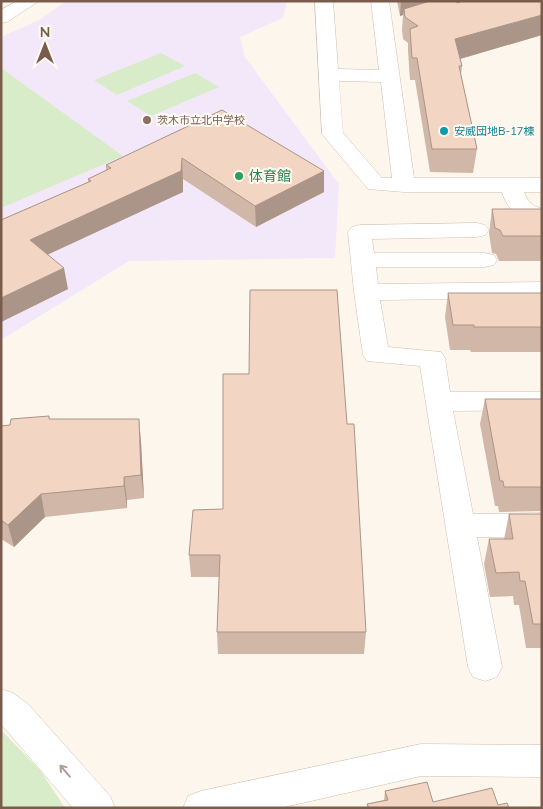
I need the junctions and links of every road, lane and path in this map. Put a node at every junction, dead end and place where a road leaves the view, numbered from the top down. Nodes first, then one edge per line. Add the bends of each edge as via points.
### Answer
1 (30, 1) edge
2 (324, 1) edge
3 (380, 1) edge
4 (1, 18) edge
5 (329, 75) junction
6 (390, 76) junction
7 (404, 185) junction
8 (511, 185) junction
9 (542, 185) edge
10 (542, 215) edge
11 (477, 230) dead end
12 (362, 260) junction
13 (485, 260) dead end
14 (542, 290) edge
15 (366, 292) junction
16 (542, 401) edge
17 (438, 402) junction
18 (461, 526) junction
19 (542, 526) edge
20 (486, 667) dead end
21 (1, 704) edge
22 (542, 761) edge
23 (97, 808) edge
24 (201, 808) edge

1 - 4 street
2 - 5 street
3 - 6 street via 392,25
5 - 6 street
5 - 7 street via 333,134 376,184
6 - 7 street
7 - 8 street
8 - 9 street
8 - 10 street via 517,205 532,215
11 - 12 street via 360,232
12 - 13 street
12 - 15 street
14 - 15 street
15 - 17 street via 376,355 432,358
16 - 17 street
17 - 18 street
18 - 19 street
18 - 20 street
23 -> 21 street via 16,714
22 - 24 street via 421,760

